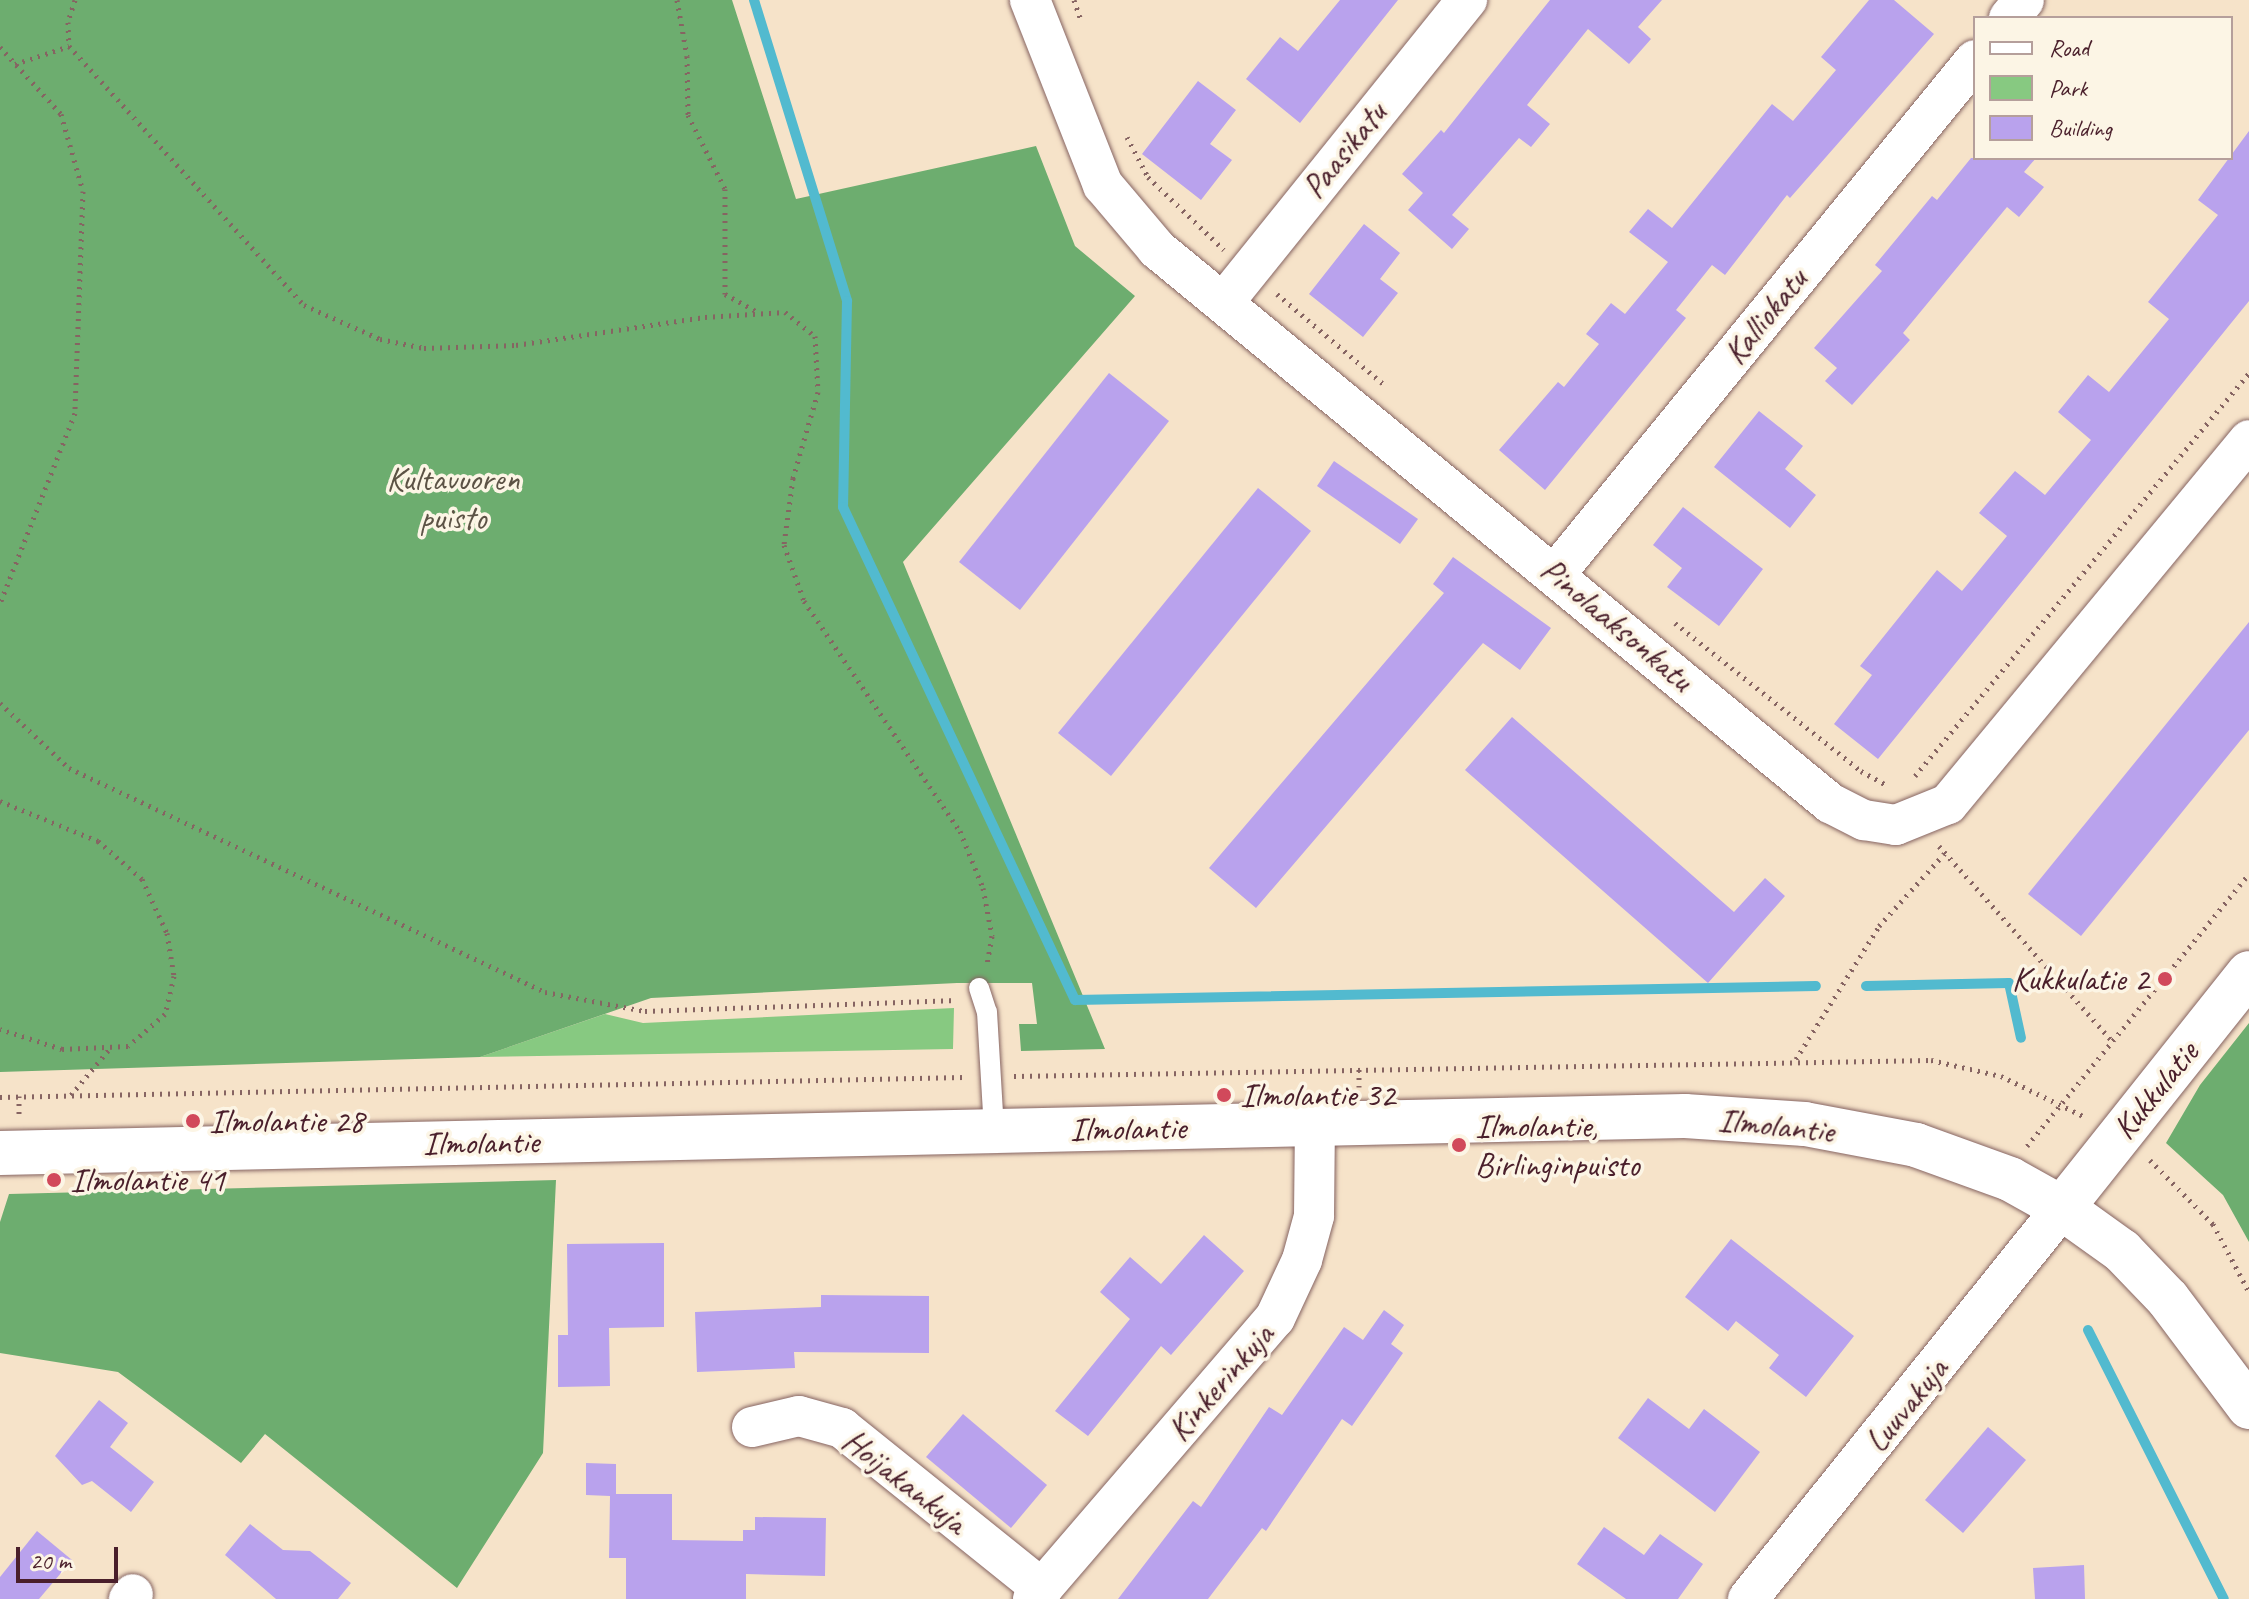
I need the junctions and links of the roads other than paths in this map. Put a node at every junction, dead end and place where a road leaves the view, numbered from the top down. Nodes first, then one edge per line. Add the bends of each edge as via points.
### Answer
1 (1030, 0) edge
2 (1467, 0) edge
3 (2024, 0) edge
4 (2011, 16) edge
5 (1973, 62) edge
6 (1224, 302) junction
7 (2249, 440) edge
8 (1556, 573) junction
9 (2249, 973) edge
10 (979, 988) road end
11 (1315, 1124) junction
12 (994, 1131) junction
13 (0, 1153) edge
14 (2062, 1208) junction
15 (2249, 1407) edge
16 (752, 1427) dead end
17 (1037, 1594) edge
18 (1748, 1599) edge

1 - 6 street, Pinolaaksonkatu via 1103,185 1157,249
2 - 6 street, Paasikatu
3 - 4 street
5 - 8 street, Kalliokatu
6 - 8 street, Pinolaaksonkatu
7 - 8 street, Pinolaaksonkatu via 1948,804 1896,825 1864,820 1830,803
9 - 14 street, Kukkulatie
10 - 12 lane via 987,1012
11 - 12 street, Ilmolantie
11 - 14 street, Ilmolantie via 1685,1116 1805,1124 1916,1145 2010,1179
11 - 17 street, Kinkerinkuja via 1314,1216 1302,1260 1275,1318
12 - 13 street, Ilmolantie
14 - 15 street, Ilmolantie via 2122,1251 2168,1299
14 - 18 street, Luuvakuja
16 - 17 street, Hoijakankuja via 799,1416 842,1428

